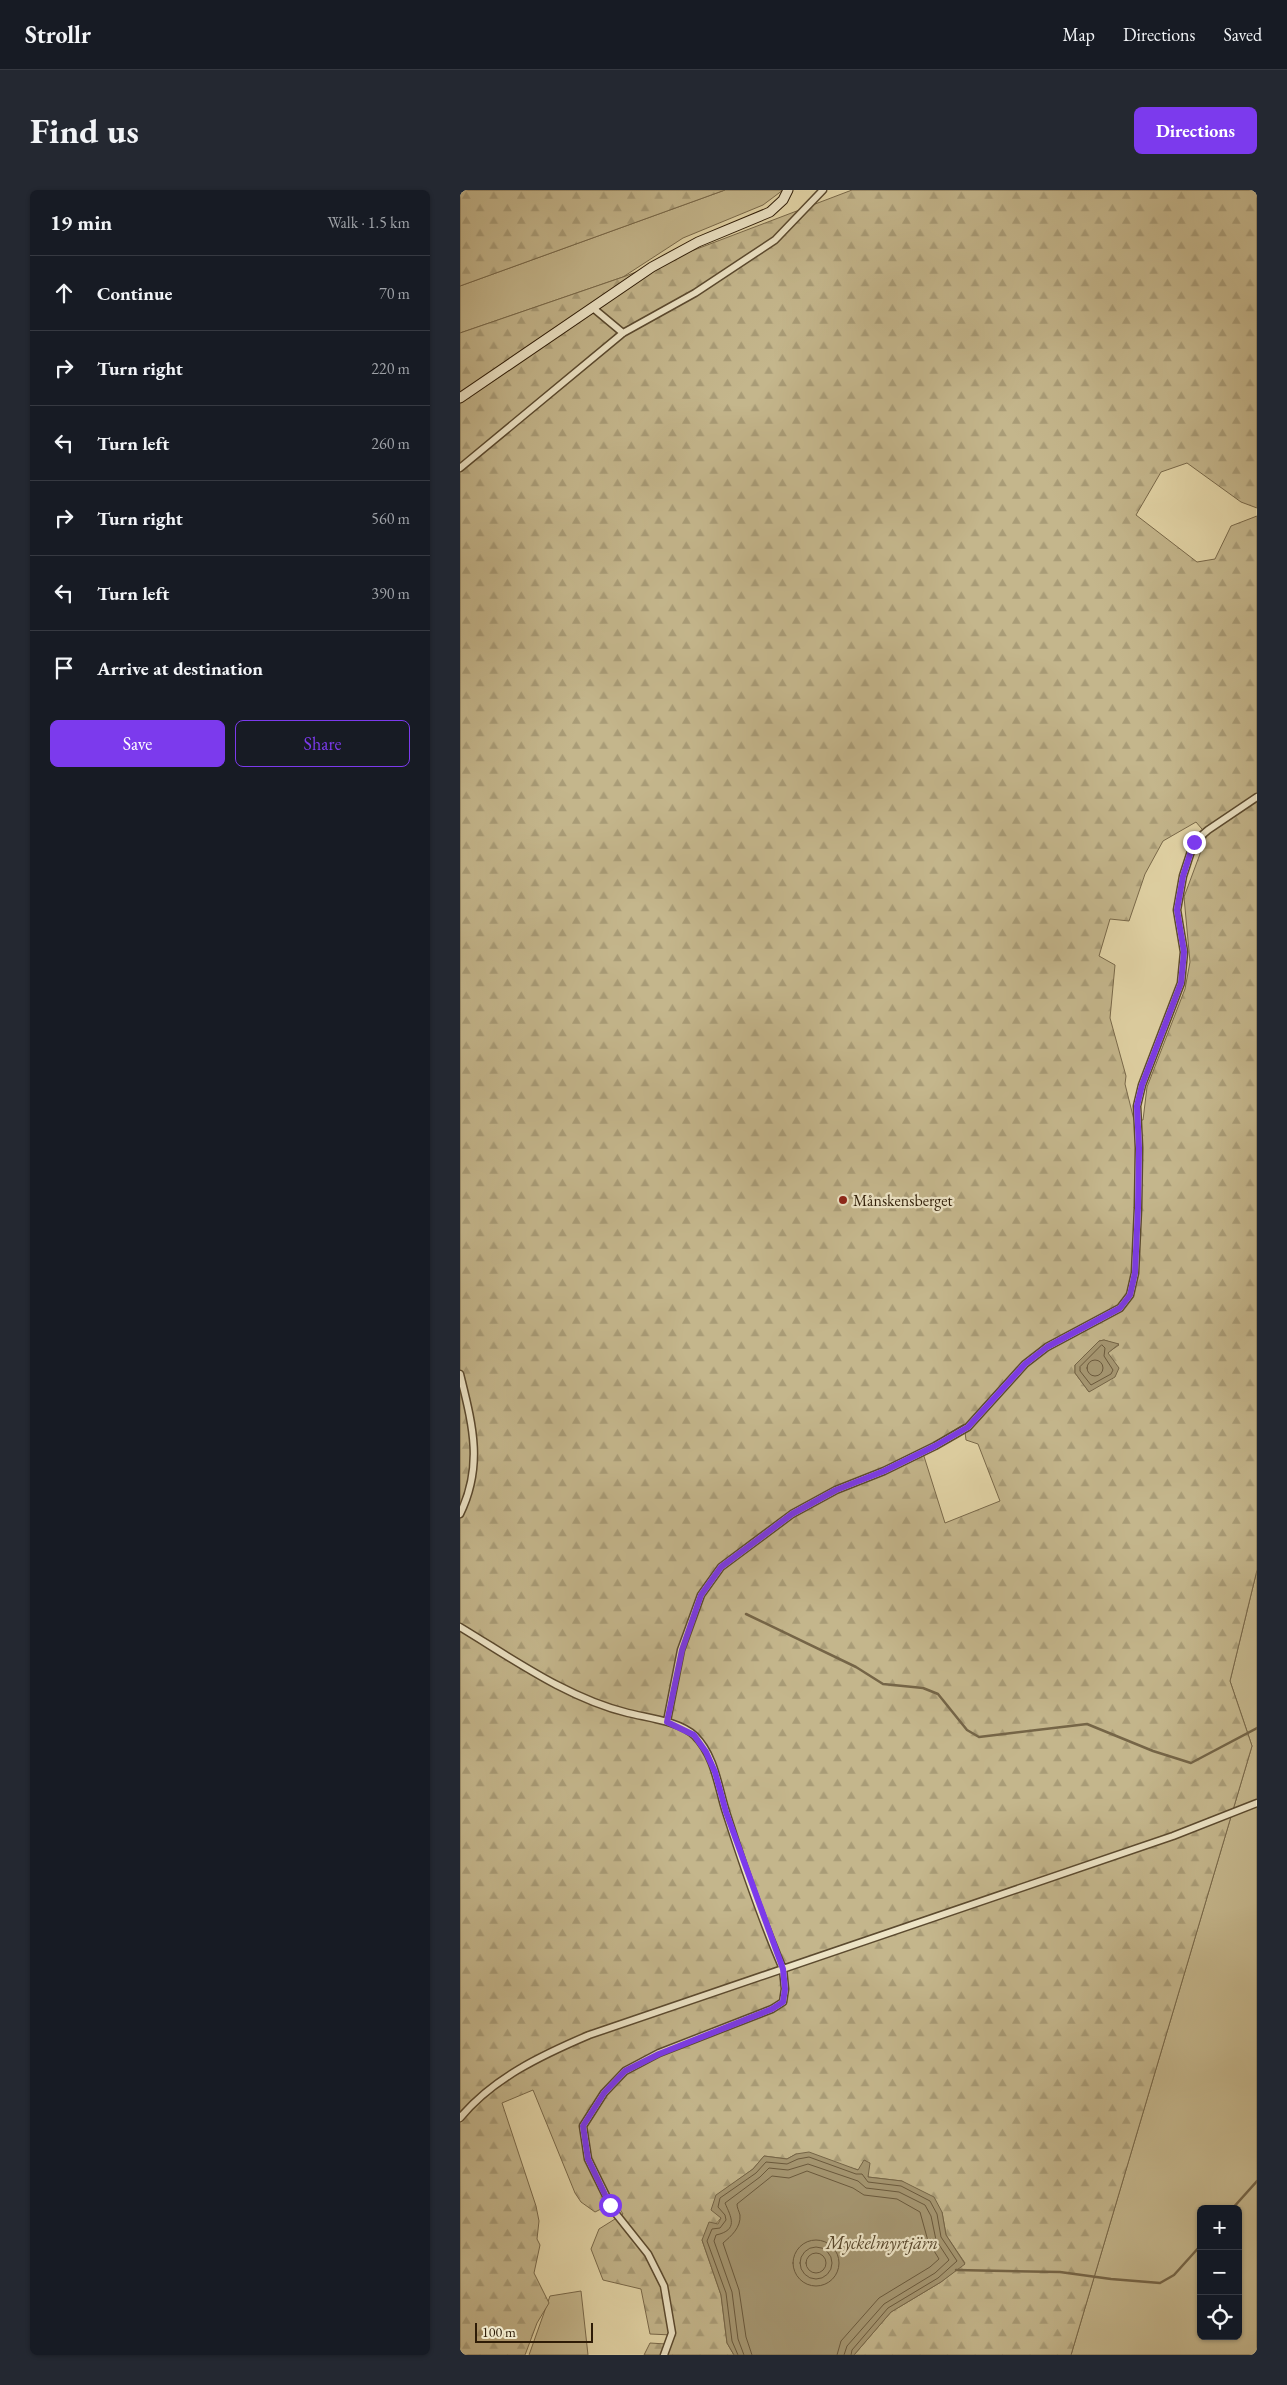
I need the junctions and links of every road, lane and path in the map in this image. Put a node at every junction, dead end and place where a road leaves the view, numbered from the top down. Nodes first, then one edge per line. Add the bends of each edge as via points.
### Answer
1 (788, 190) edge
2 (823, 190) edge
3 (592, 308) junction
4 (623, 333) junction
5 (460, 398) edge
6 (460, 468) edge
7 (1257, 797) edge
8 (460, 1374) edge
9 (460, 1514) edge
10 (460, 1627) edge
11 (667, 1722) junction
12 (1257, 1803) edge
13 (783, 1969) junction
14 (460, 2118) edge
15 (664, 2355) edge

1 - 3 main road via 770,212 698,242 652,267
2 - 4 street via 775,240 695,293
3 - 4 street
3 - 5 main road
4 - 6 street
7 - 11 street via 1194,842 1183,876 1177,910 1184,952 1181,983 1148,1067 1137,1106 1138,1208 1135,1273 1130,1295 1120,1308 1047,1347 1025,1364 968,1427 792,1514 721,1567 701,1595 682,1650
8 - 9 street via 475,1446 474,1474
10 - 11 street via 537,1674 593,1702
11 - 13 street via 694,1735 706,1752
12 - 13 street via 1164,1839
13 - 14 street via 589,2035 550,2052 505,2078
13 - 15 street via 783,2002 625,2071 604,2093 583,2126 588,2159 610,2205 648,2254 664,2286 672,2333

